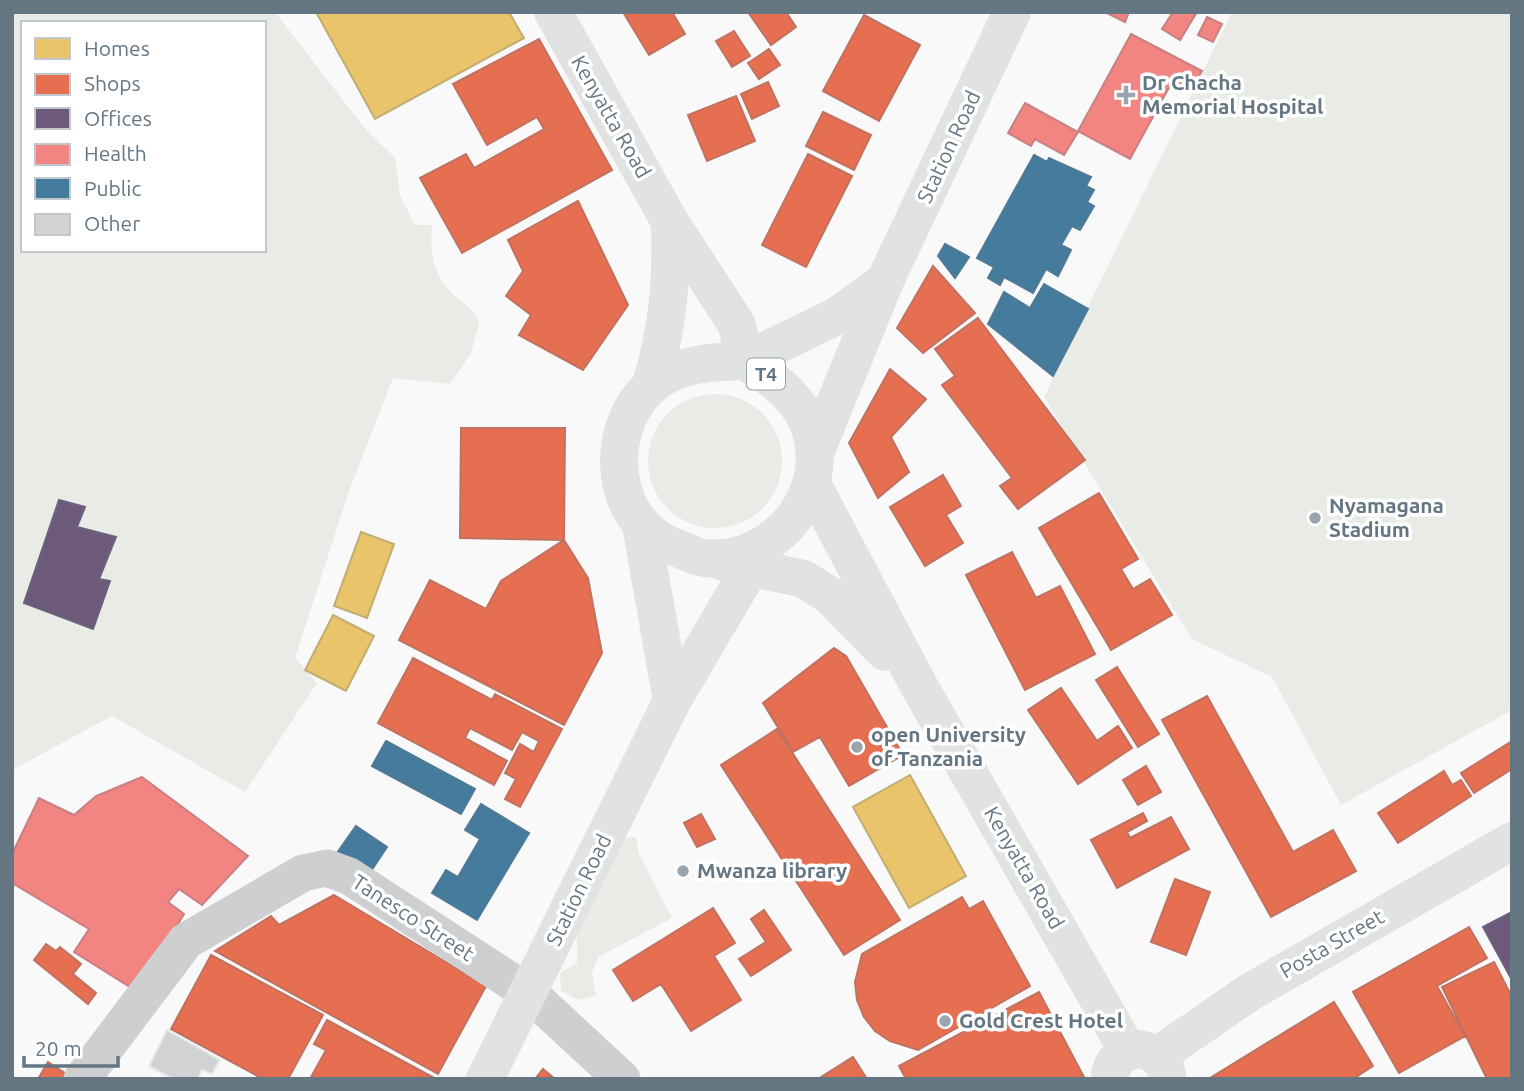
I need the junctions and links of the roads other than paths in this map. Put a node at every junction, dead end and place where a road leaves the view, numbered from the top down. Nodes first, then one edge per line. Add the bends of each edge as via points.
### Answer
1 (553, 12) edge
2 (1012, 12) edge
3 (670, 222) junction
4 (885, 281) junction
5 (744, 361) junction
6 (651, 385) junction
7 (814, 469) junction
8 (641, 525) junction
9 (758, 556) junction
10 (919, 686) junction
11 (672, 701) junction
12 (1512, 841) edge
13 (529, 993) junction
14 (1141, 1066) edge
15 (82, 1079) edge
16 (485, 1079) edge
17 (622, 1079) edge

1 - 3 main road, Kenyatta Road / T4
2 - 4 main road, Station Road
3 - 5 main road, Kenyatta Road / T4 via 737,325
3 - 6 main road, Kenyatta Road / T4 via 670,301
4 - 5 main road, Station Road via 837,316
4 - 7 main road, Station Road
5 - 6 main road, T4 via 678,369
5 - 7 main road, T4 via 767,374 808,423
6 - 8 main road, T4 via 631,409 620,438 617,469 625,499
7 - 9 main road, T4 via 800,512
7 - 10 main road, Kenyatta Road / T4
8 - 9 main road, T4 via 665,545 704,558
8 - 11 main road
9 - 10 main road, Kenyatta Road / T4 via 830,595
9 - 11 main road, Station Road
10 - 14 main road, Kenyatta Road / T4
11 - 13 main road, Station Road
12 - 14 main road, Posta Street via 1250,992
13 - 15 street, Tanesco Street via 349,876 327,869 303,873 186,941
13 - 16 main road, Station Road
13 - 17 street, Tanesco Street

